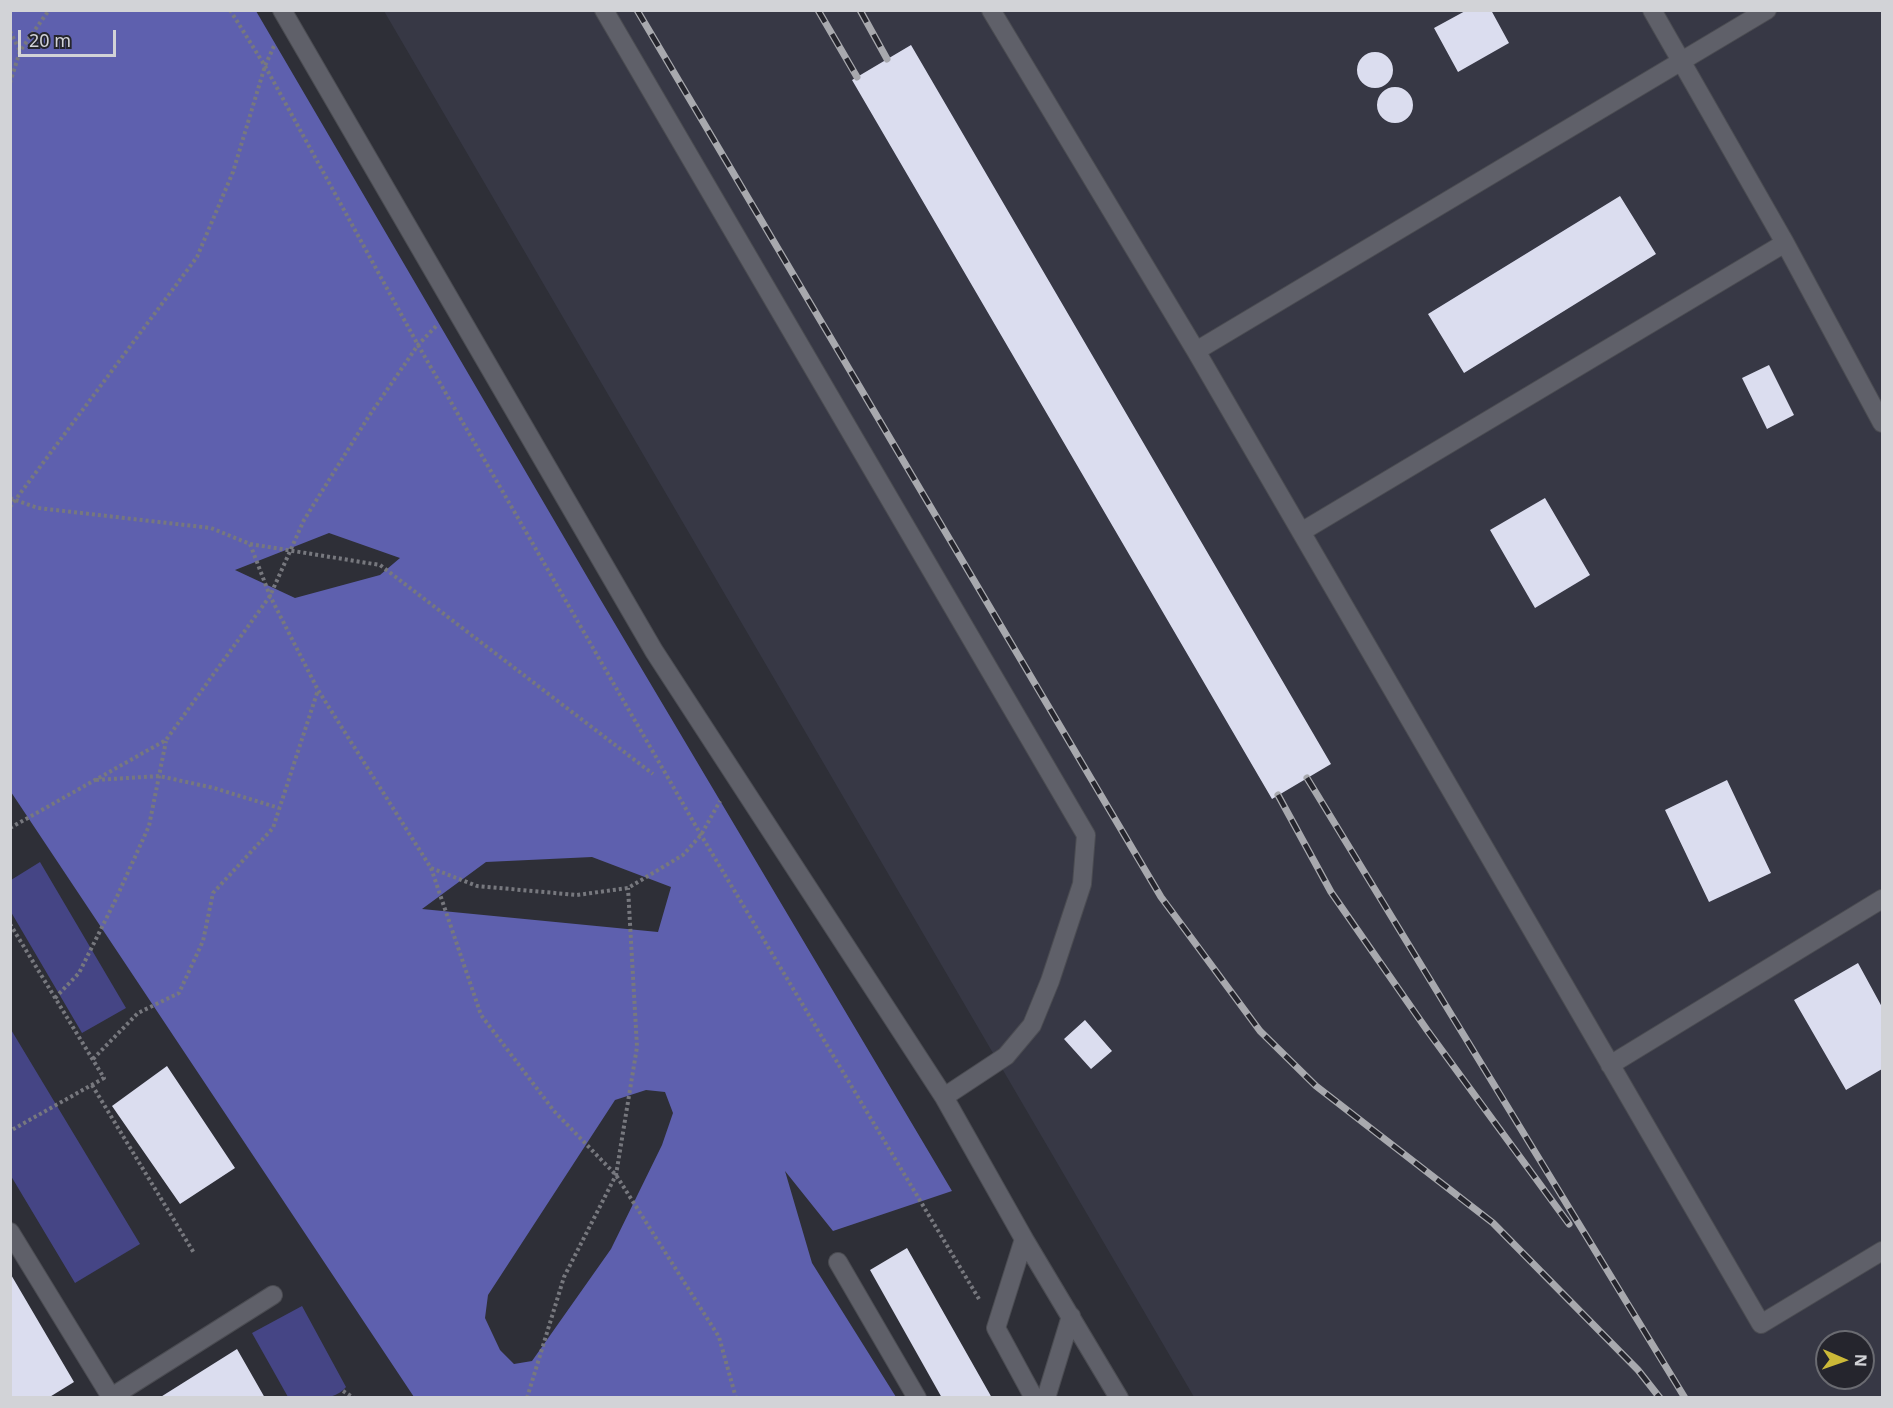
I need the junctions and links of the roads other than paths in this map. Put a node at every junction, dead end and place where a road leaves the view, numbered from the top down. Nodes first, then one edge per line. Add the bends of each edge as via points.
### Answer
1 (604, 10) edge
2 (991, 10) edge
3 (1652, 10) edge
4 (1767, 10) edge
5 (284, 14) edge
6 (1681, 61) junction
7 (1785, 243) junction
8 (1196, 351) junction
9 (1882, 423) edge
10 (1301, 532) junction
11 (1882, 899) edge
12 (1610, 1065) junction
13 (944, 1097) junction
14 (10, 1232) edge
15 (1024, 1239) junction
16 (1882, 1251) edge
17 (838, 1262) dead end
18 (273, 1295) dead end
19 (1071, 1316) junction
20 (111, 1397) edge
21 (916, 1398) edge
22 (1034, 1398) edge
23 (1046, 1398) edge
24 (1119, 1398) edge

1 - 13 street via 1086,835 1083,884 1032,1025 1006,1056
2 - 8 street
3 - 6 street
4 - 6 street
5 - 13 street via 654,651
6 - 7 street
6 - 8 street
7 - 9 street
7 - 10 street
8 - 10 street
10 - 12 street
11 - 12 street
12 - 16 street via 1761,1324
13 - 15 street
14 - 20 street
15 - 19 street
15 - 22 street via 996,1328
17 - 21 street
18 - 20 street
19 - 23 street
19 - 24 street

